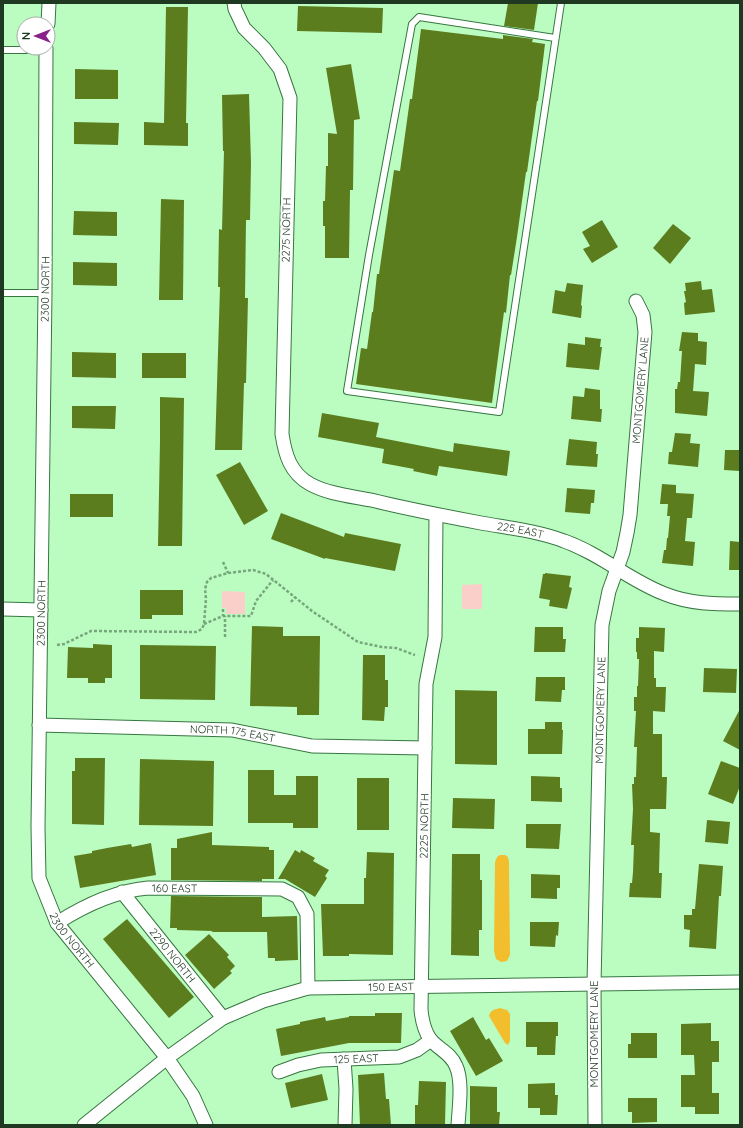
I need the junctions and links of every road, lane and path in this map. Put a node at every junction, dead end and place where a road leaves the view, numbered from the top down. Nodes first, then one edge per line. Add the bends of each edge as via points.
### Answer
1 (49, 3) edge
2 (234, 3) edge
3 (561, 3) edge
4 (48, 16) edge
5 (555, 38) junction
6 (3, 50) edge
7 (16, 50) edge
8 (46, 56) edge
9 (3, 293) edge
10 (45, 293) junction
11 (636, 301) dead end
12 (295, 472) joint
13 (436, 515) junction
14 (223, 562) dead end
15 (618, 568) junction
16 (228, 573) junction
17 (273, 580) junction
18 (295, 597) junction
19 (291, 602) dead end
20 (740, 604) edge
21 (3, 609) edge
22 (223, 609) dead end
23 (41, 610) junction
24 (224, 616) junction
25 (204, 624) junction
26 (225, 637) dead end
27 (57, 645) dead end
28 (415, 655) dead end
29 (39, 725) junction
30 (425, 748) junction
31 (122, 892) junction
32 (57, 923) junction
33 (740, 982) edge
34 (594, 984) junction
35 (421, 987) junction
36 (308, 988) junction
37 (223, 1018) junction
38 (431, 1040) junction
39 (167, 1058) junction
40 (344, 1059) junction
41 (279, 1072) dead end
42 (84, 1125) edge
43 (206, 1125) edge
44 (345, 1125) edge
45 (458, 1125) edge
46 (595, 1125) edge

1 - 4 street
2 - 12 street, 2275 NORTH via 244,28 280,68 290,98 282,434 285,455
3 - 5 lane
5 - 5 lane via 499,412 347,391 369,255 412,24 419,17
6 - 7 lane
8 - 10 street, 2300 NORTH
9 - 10 lane
10 - 23 street, 2300 NORTH
11 - 15 street, MONTGOMERY LANE via 643,315 646,332 629,521
12 - 13 street, 225 EAST via 309,484 328,491
13 - 15 street, 225 EAST via 554,538 589,550
13 - 30 street, 2225 NORTH via 435,638 426,684
14 - 16 path
15 - 20 street, 225 EAST via 650,587 681,599 697,603
15 - 34 street, MONTGOMERY LANE via 609,591 602,625
16 - 17 path via 253,570 266,574
16 - 25 path via 211,578 207,582
17 - 18 path
17 - 24 path via 256,601 251,616
18 - 19 path
18 - 28 path via 358,642 396,648
21 - 23 street
22 - 24 path
23 - 29 street, 2300 NORTH
24 - 25 path
24 - 26 path
25 - 27 path via 202,629 190,633 91,631
29 - 30 street, NORTH 175 EAST via 232,730 312,746
29 - 32 street, 2300 NORTH via 39,878
30 - 35 street, 2225 NORTH
31 - 32 street, 160 EAST via 77,910
31 - 36 street, 160 EAST via 148,888 282,890 298,897 307,914
31 - 37 street, 2290 NORTH
32 - 39 street, 2300 NORTH
33 - 34 street, 150 EAST
34 - 35 street, 150 EAST
34 - 46 street, MONTGOMERY LANE
35 - 36 street, 150 EAST
35 - 38 street, 2225 NORTH via 423,1026
36 - 37 street, 150 EAST via 263,1001
37 - 39 street, 150 EAST
38 - 40 street, 125 EAST via 399,1058
38 - 45 street, 2225 NORTH via 450,1055 456,1066 459,1080
39 - 42 street, 150 EAST
39 - 43 street, 2300 NORTH via 193,1096
40 - 41 street, 125 EAST via 321,1060
40 - 44 street

